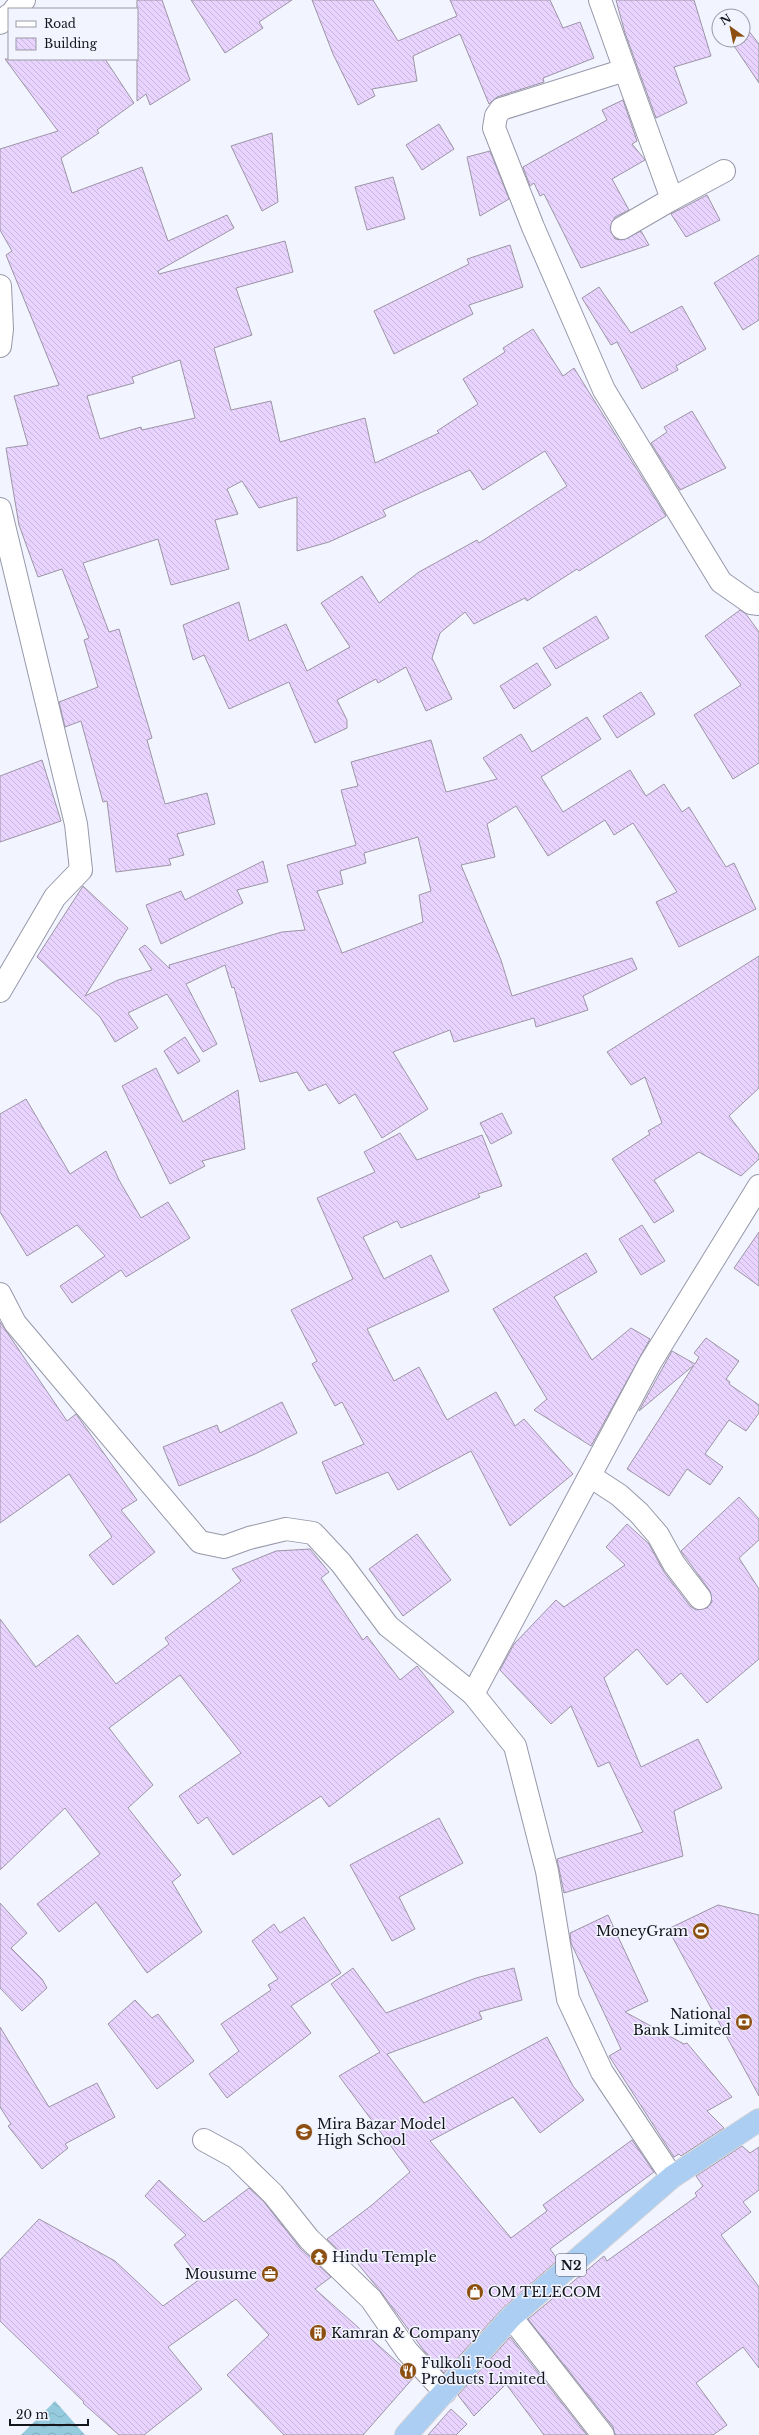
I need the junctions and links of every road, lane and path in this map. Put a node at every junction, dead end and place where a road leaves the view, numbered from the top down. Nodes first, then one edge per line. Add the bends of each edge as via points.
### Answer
1 (24, 0) edge
2 (600, 0) edge
3 (16, 8) edge
4 (8, 16) edge
5 (0, 24) edge
6 (625, 70) junction
7 (724, 170) dead end
8 (672, 199) junction
9 (622, 228) dead end
10 (0, 286) edge
11 (0, 346) edge
12 (0, 509) edge
13 (759, 604) edge
14 (0, 991) edge
15 (759, 1186) edge
16 (0, 1294) edge
17 (590, 1476) junction
18 (700, 1598) dead end
19 (473, 1694) junction
20 (759, 2120) edge
21 (204, 2140) dead end
22 (672, 2177) junction
23 (511, 2317) junction
24 (445, 2392) junction
25 (406, 2435) edge
26 (603, 2435) edge

1 - 3 street
2 - 6 street
4 - 5 street
6 - 8 street
6 - 13 street via 501,109 496,116 494,128 533,227 604,390 721,582 751,603
7 - 8 street
8 - 9 street
10 - 11 street
12 - 14 street via 76,824 81,870 56,897
15 - 17 street via 650,1363
16 - 19 street via 15,1323 200,1542 224,1547 286,1529 313,1532 341,1563 388,1626
17 - 18 street via 620,1495 639,1513 658,1535 674,1564
17 - 19 street
19 - 22 street via 515,1746 547,1871 568,1999 602,2072
20 - 22 highway, N2
21 - 24 street via 235,2157 273,2194 309,2239 370,2299 407,2351
22 - 23 highway, N2
23 - 24 highway, N2
23 - 26 street
24 - 25 highway, N2

